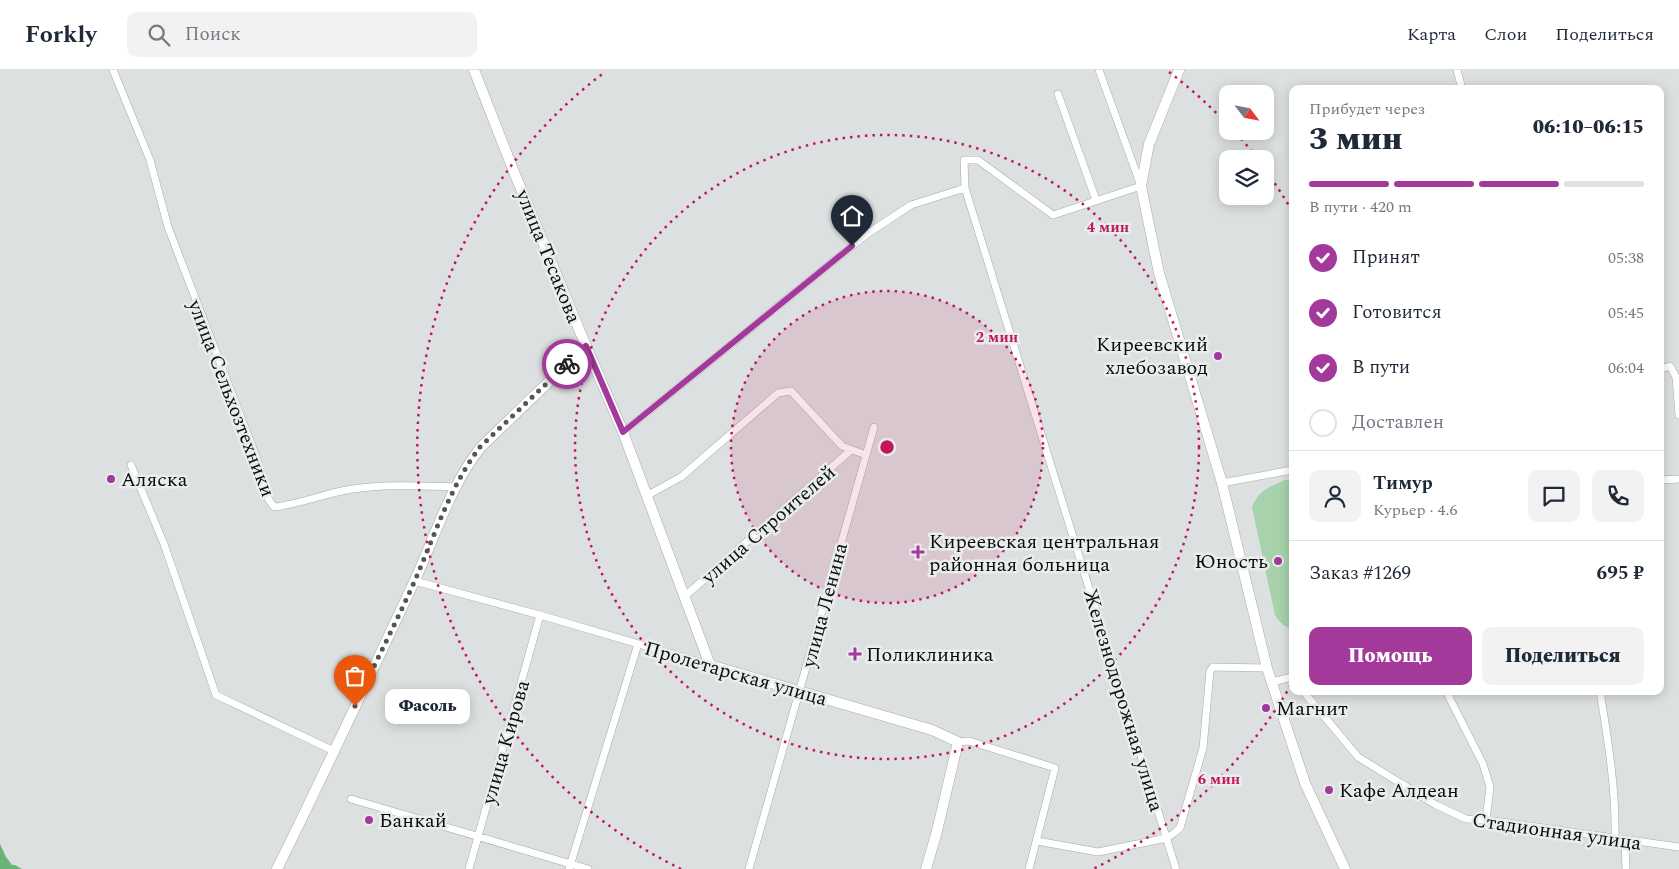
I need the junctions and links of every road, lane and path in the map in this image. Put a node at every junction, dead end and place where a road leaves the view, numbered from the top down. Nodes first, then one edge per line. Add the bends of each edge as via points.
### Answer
1 (113, 70) edge
2 (474, 70) edge
3 (1099, 70) edge
4 (1179, 70) edge
5 (1457, 70) edge
6 (1461, 85) edge
7 (1058, 94) dead end
8 (1141, 186) junction
9 (965, 188) junction
10 (1096, 200) junction
11 (586, 346) junction
12 (1664, 368) edge
13 (1679, 415) edge
14 (874, 427) dead end
15 (623, 432) junction
16 (851, 450) junction
17 (866, 455) junction
18 (130, 465) dead end
19 (1289, 471) edge
20 (1679, 479) edge
21 (1664, 480) edge
22 (1222, 483) junction
23 (456, 486) junction
24 (648, 495) junction
25 (415, 581) junction
26 (684, 597) junction
27 (540, 615) junction
28 (638, 644) junction
29 (710, 665) junction
30 (1267, 668) junction
31 (1289, 679) edge
32 (1272, 682) junction
33 (800, 692) junction
34 (1306, 695) edge
35 (1448, 695) edge
36 (1601, 695) edge
37 (958, 742) junction
38 (334, 751) junction
39 (351, 799) dead end
40 (1486, 820) junction
41 (478, 837) junction
42 (1167, 838) junction
43 (1615, 838) junction
44 (1625, 839) junction
45 (1037, 841) junction
46 (1679, 847) edge
47 (569, 866) edge
48 (277, 869) edge
49 (468, 869) edge
50 (588, 869) edge
51 (749, 869) edge
52 (926, 869) edge
53 (1029, 869) edge
54 (1176, 869) edge
55 (1345, 869) edge
56 (1626, 869) edge

1 - 23 street, улица Сельхозтехники via 150,160 168,228 257,459 264,493 274,507 352,489
2 - 11 main road, улица Тесакова
3 - 8 street
4 - 8 main road via 1149,144
5 - 6 street
7 - 10 street
8 - 10 street
8 - 22 main road via 1159,273
9 - 10 street, Железнодорожная улица via 964,160 978,160 1053,215
9 - 15 street via 911,205 867,234
9 - 42 street, Железнодорожная улица
11 - 15 main road, улица Тесакова
11 - 23 main road via 480,447
12 - 13 street via 1670,366 1676,377
14 - 17 street, улица Ленина
15 - 24 main road, улица Тесакова
16 - 17 street, улица Строителей
16 - 24 street, улица Строителей via 842,446 791,391 778,393 681,477
16 - 26 street, улица Строителей
17 - 33 street, улица Ленина
18 - 38 street via 164,544 216,695
19 - 22 street
20 - 21 street
22 - 30 main road
23 - 25 main road
24 - 26 main road, улица Тесакова
25 - 27 street, Пролетарская улица
25 - 38 main road
26 - 29 main road, улица Тесакова
27 - 28 street, Пролетарская улица
27 - 41 street, улица Кирова
28 - 29 street, Пролетарская улица
28 - 47 street
29 - 33 main road, Пролетарская улица
30 - 32 main road
30 - 42 street via 1213,668 1210,671 1203,748 1180,828
31 - 32 street
32 - 55 main road via 1305,782
33 - 37 main road, Пролетарская улица via 932,730
33 - 51 street, улица Ленина
34 - 40 street, Стадионная улица via 1358,757 1436,805 1466,819
35 - 40 street via 1483,764 1490,787
36 - 43 street via 1611,755
37 - 45 street, Пролетарская улица via 969,741 1055,768
37 - 52 main road
38 - 48 main road
39 - 41 street
40 - 43 street, Стадионная улица
41 - 47 street
41 - 49 street, улица Кирова
42 - 45 street via 1098,852
42 - 54 street, Железнодорожная улица
43 - 44 street, Стадионная улица
44 - 46 street, Стадионная улица
44 - 56 street
45 - 53 street
47 - 50 street

